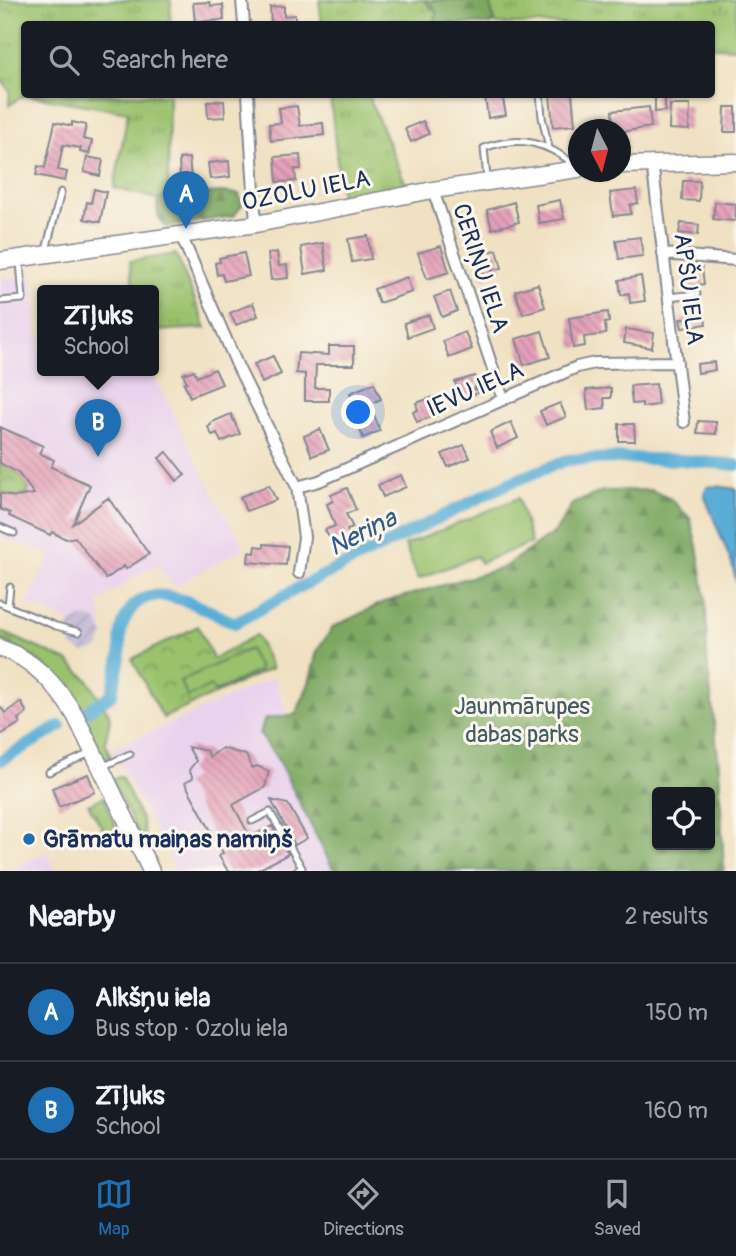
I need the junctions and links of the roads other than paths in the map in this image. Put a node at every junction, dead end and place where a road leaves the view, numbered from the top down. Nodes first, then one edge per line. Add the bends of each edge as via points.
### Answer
1 (242, 0) edge
2 (244, 21) edge
3 (248, 98) edge
4 (540, 98) edge
5 (550, 148) junction
6 (568, 162) edge
7 (652, 162) junction
8 (736, 162) edge
9 (631, 164) edge
10 (568, 170) edge
11 (487, 182) junction
12 (433, 190) junction
13 (61, 192) dead end
14 (256, 224) junction
15 (181, 235) junction
16 (663, 254) junction
17 (45, 256) junction
18 (19, 258) junction
19 (736, 260) edge
20 (0, 261) edge
21 (696, 294) dead end
22 (668, 297) junction
23 (0, 301) edge
24 (677, 362) junction
25 (495, 378) junction
26 (479, 387) dead end
27 (503, 399) junction
28 (684, 422) dead end
29 (297, 487) junction
30 (0, 527) edge
31 (14, 533) dead end
32 (299, 573) dead end
33 (9, 586) dead end
34 (0, 603) edge
35 (8, 606) junction
36 (79, 632) dead end
37 (0, 648) edge
38 (93, 751) junction
39 (130, 754) dead end
40 (101, 768) junction
41 (49, 772) dead end
42 (252, 821) dead end
43 (151, 871) edge
44 (296, 871) edge

1 - 2 street
3 - 14 street
4 - 5 lane
5 - 6 lane
5 - 11 lane via 514,141 484,148
7 - 8 main road
7 - 9 main road
7 - 16 street, APŠU IELA
10 - 11 main road, OZOLU IELA
11 - 12 main road, OZOLU IELA
12 - 14 main road, OZOLU IELA
12 - 25 street, CERIŅU IELA
13 - 17 lane
14 - 15 main road, OZOLU IELA
15 - 17 main road, OZOLU IELA
15 - 29 street
16 - 19 street
16 - 22 street, APŠU IELA
17 - 18 main road, OZOLU IELA
18 - 20 main road, OZOLU IELA
18 - 23 lane via 23,299
21 - 22 lane
22 - 24 street, APŠU IELA
24 - 27 street, IEVU IELA via 586,365
24 - 28 street, APŠU IELA
25 - 26 lane
25 - 27 street, CERIŅU IELA
27 - 29 street, IEVU IELA
29 - 32 street via 304,537
30 - 31 lane
33 - 35 lane
34 - 35 lane
35 - 36 lane
37 - 38 main road via 25,659 51,682
38 - 40 main road
38 - 41 lane
39 - 40 lane
40 - 43 main road
42 - 44 lane via 270,812 302,868

